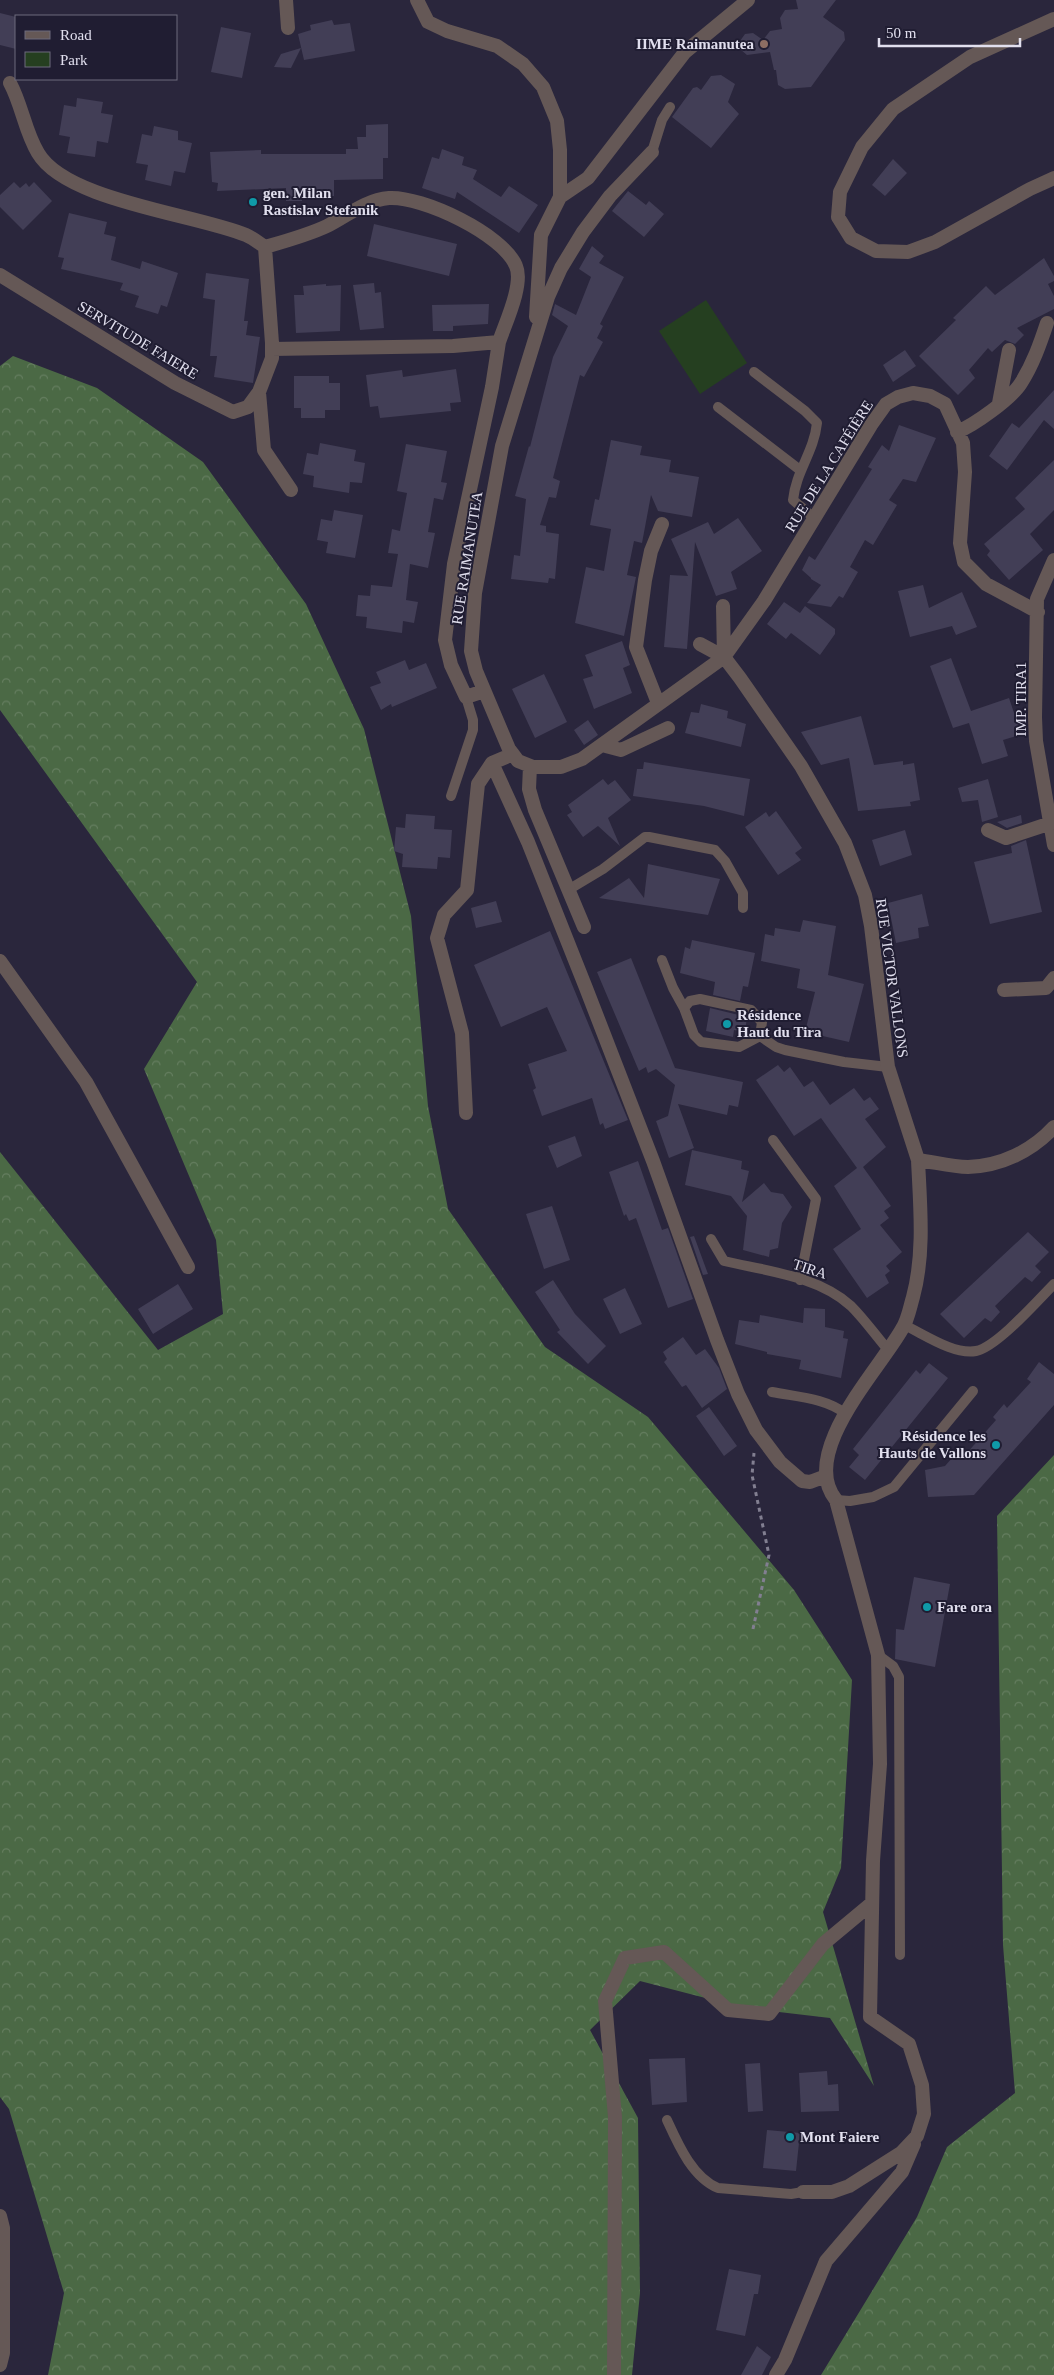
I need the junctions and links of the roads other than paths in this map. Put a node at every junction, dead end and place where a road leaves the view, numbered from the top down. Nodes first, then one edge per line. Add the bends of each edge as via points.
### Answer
1 (286, 0) edge
2 (418, 0) edge
3 (748, 0) edge
4 (1054, 19) edge
5 (288, 28) dead end
6 (10, 83) dead end
7 (670, 107) dead end
8 (652, 152) joint
9 (1054, 178) edge
10 (560, 196) junction
11 (266, 247) junction
12 (0, 275) edge
13 (1047, 323) dead end
14 (539, 324) junction
15 (499, 342) junction
16 (272, 349) junction
17 (1009, 350) dead end
18 (754, 372) dead end
19 (259, 392) junction
20 (999, 403) junction
21 (718, 407) dead end
22 (957, 432) junction
23 (800, 470) junction
24 (291, 490) dead end
25 (814, 518) junction
26 (662, 524) dead end
27 (1054, 560) edge
28 (724, 606) dead end
29 (1038, 612) junction
30 (700, 644) dead end
31 (724, 657) junction
32 (484, 691) junction
33 (466, 697) junction
34 (658, 703) junction
35 (668, 728) dead end
36 (602, 745) junction
37 (513, 754) junction
38 (492, 763) junction
39 (530, 766) junction
40 (451, 796) dead end
41 (1051, 823) junction
42 (988, 830) dead end
43 (1054, 845) edge
44 (568, 890) junction
45 (743, 908) dead end
46 (584, 927) dead end
47 (662, 960) dead end
48 (0, 961) edge
49 (1054, 978) edge
50 (1004, 990) dead end
51 (684, 1008) junction
52 (760, 1036) junction
53 (888, 1067) junction
54 (466, 1113) dead end
55 (1054, 1127) edge
56 (773, 1140) dead end
57 (918, 1160) junction
58 (711, 1238) dead end
59 (188, 1267) dead end
60 (800, 1280) junction
61 (1054, 1284) edge
62 (904, 1325) junction
63 (888, 1351) junction
64 (973, 1391) dead end
65 (772, 1392) dead end
66 (846, 1414) junction
67 (826, 1476) junction
68 (836, 1500) junction
69 (878, 1655) junction
70 (871, 1904) junction
71 (900, 1955) dead end
72 (667, 2120) dead end
73 (917, 2136) junction
74 (803, 2192) joint
75 (0, 2216) edge
76 (0, 2365) edge
77 (614, 2375) edge
78 (776, 2375) edge

1 - 5 street
2 - 10 street via 428,22 497,46 523,64 543,87 557,121
3 - 10 street via 685,52 588,178
4 - 9 street via 970,57 893,109 862,147 840,192 838,217 851,238 876,251 908,252 935,242
6 - 11 street via 38,154 50,169 121,201 220,226 248,236
7 - 8 lane via 662,120
8 - 14 street, RUE RAIMANUTEA via 610,196 583,232 561,268
10 - 14 street via 541,235 536,315
11 - 15 street via 326,226 362,205 389,198 419,204 460,219 491,237 517,267 517,294
11 - 16 street
12 - 19 street, SERVITUDE FAIERE via 175,383 233,412 248,407
13 - 20 street via 1036,356 1020,385
14 - 32 street, RUE RAIMANUTEA via 502,446 475,593 471,652
15 - 16 street via 453,346
15 - 33 street via 454,564 445,640 451,665
16 - 19 street via 272,358
17 - 20 street
18 - 23 lane via 817,424 815,441
19 - 24 street via 264,450
20 - 22 street via 981,420
21 - 23 lane
22 - 25 street, RUE DE LA CAFÉIÈRE via 944,404 930,396 913,393 886,404
22 - 29 street, RUE DE LA CAFÉIÈRE via 963,443 965,472 960,543 964,562 986,584
23 - 25 lane via 794,500
25 - 31 street, RUE DE LA CAFÉIÈRE via 764,601
26 - 34 street via 651,551 636,647
27 - 29 street, IMP. TIRA1 via 1037,599
28 - 31 street
29 - 41 street, IMP. TIRA1 via 1036,741
30 - 31 street
31 - 34 street
31 - 53 street, RUE VICTOR VALLONS via 801,766 845,843 865,895
32 - 33 street
32 - 37 street, RUE RAIMANUTEA
33 - 40 lane via 474,720 473,730
34 - 36 street
35 - 36 street via 621,750
36 - 39 street via 561,767
37 - 38 street
37 - 39 street via 518,761
38 - 54 street via 478,784 467,890 444,915 437,938 462,1032
38 - 67 street via 528,842 586,988 738,1394 772,1454 802,1481 810,1482
39 - 44 street via 529,789 535,810
41 - 42 street via 1006,838
41 - 43 street, IMP. TIRA1
44 - 45 lane via 649,837 715,850 743,893
44 - 46 street
47 - 51 lane via 672,988
48 - 59 street via 86,1082
49 - 50 street via 1046,988
51 - 52 lane via 694,1035 701,1042 739,1047
51 - 52 lane via 690,1001 700,1000 751,1010 762,1022
52 - 53 lane via 785,1050
53 - 57 street, RUE VICTOR VALLONS
55 - 57 street via 1043,1139 994,1164 967,1167
56 - 60 lane via 816,1199
57 - 62 street, RUE VICTOR VALLONS via 920,1250 914,1295
58 - 60 lane, TIRA via 724,1261
60 - 63 lane, TIRA via 825,1288 850,1306
61 - 62 lane via 996,1341 976,1351 951,1347
62 - 63 street, RUE VICTOR VALLONS
63 - 66 street, RUE VICTOR VALLONS
64 - 68 lane via 894,1487 873,1497
65 - 66 lane via 824,1402
66 - 67 street, RUE VICTOR VALLONS via 828,1452
67 - 68 street via 830,1493
68 - 69 street
69 - 70 street via 880,1764
69 - 71 lane via 893,1666 899,1677
70 - 73 street via 870,2016 909,2044 922,2085 924,2114
70 - 77 street via 823,1944 769,2014 728,2010 664,1952 624,1958 605,2002 615,2118
72 - 74 lane via 679,2147 709,2184 726,2189
73 - 74 street via 901,2153 849,2186 832,2192
73 - 78 street via 902,2172 826,2261
75 - 76 street via 3,2228 3,2344

